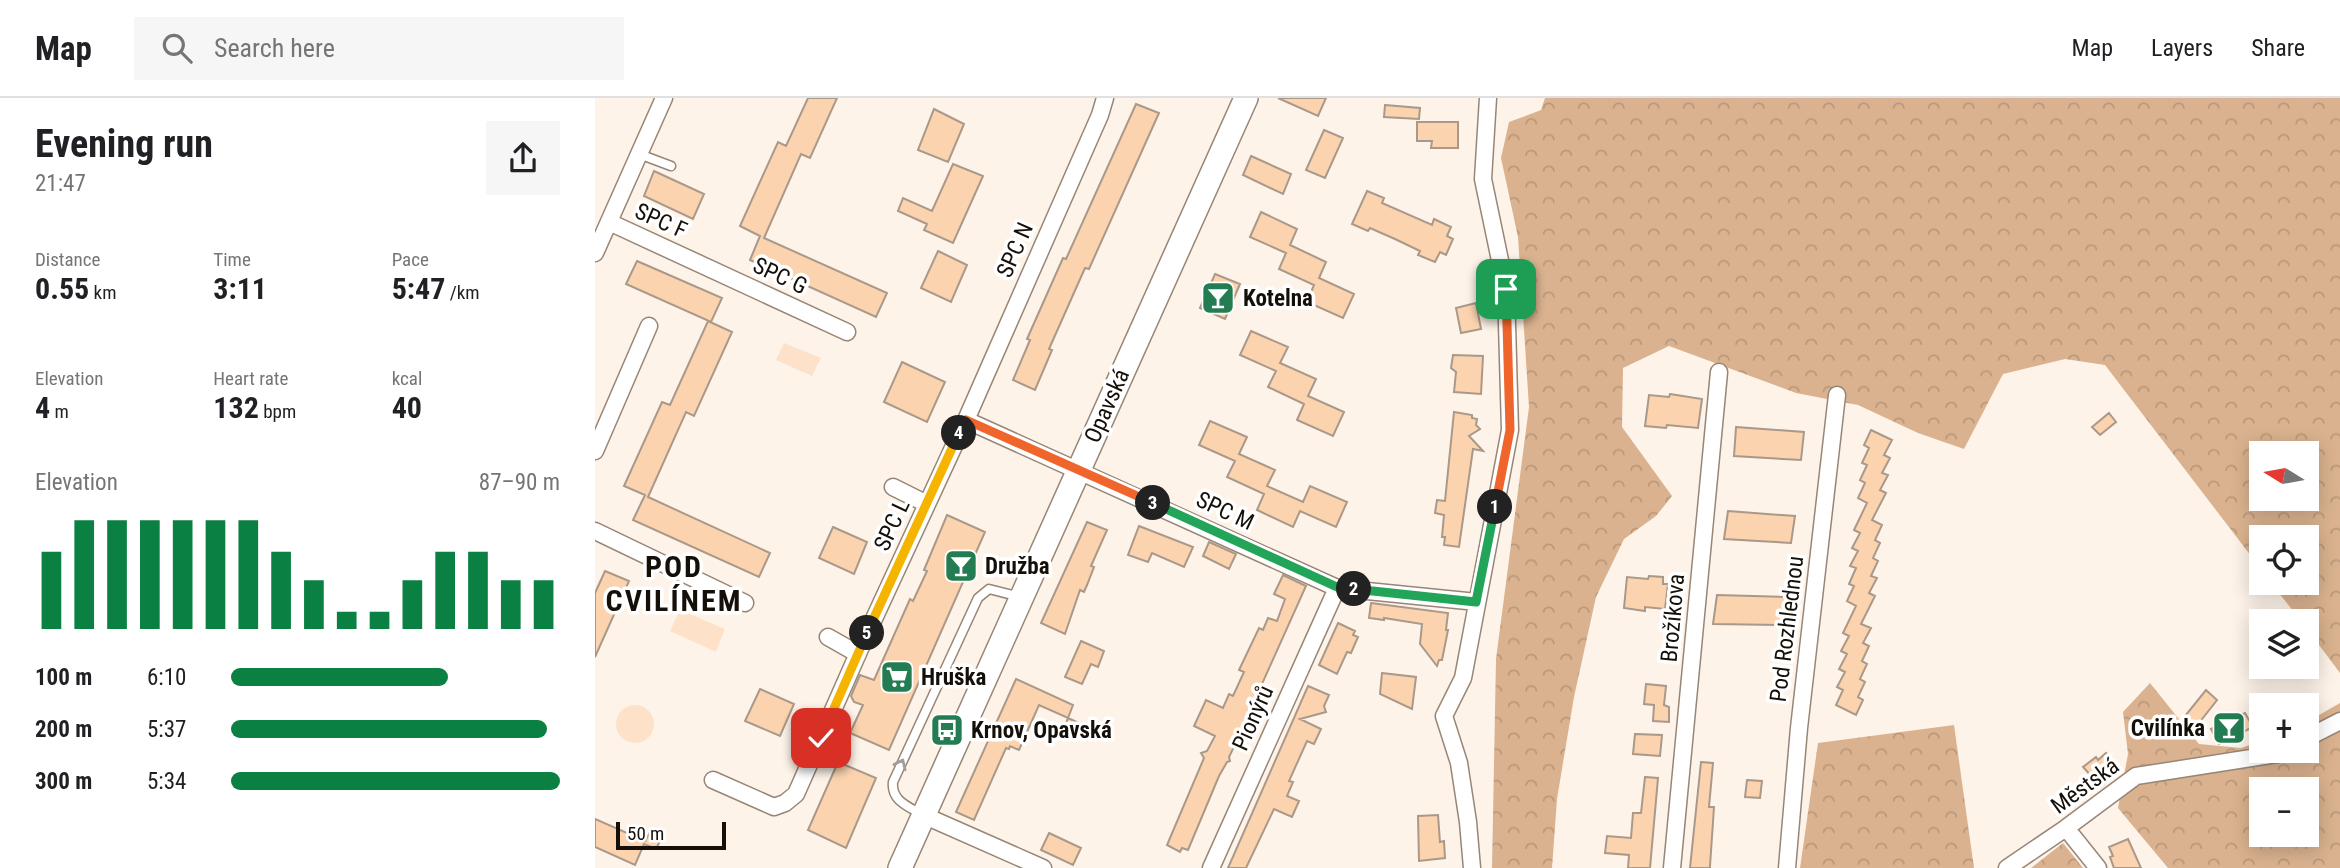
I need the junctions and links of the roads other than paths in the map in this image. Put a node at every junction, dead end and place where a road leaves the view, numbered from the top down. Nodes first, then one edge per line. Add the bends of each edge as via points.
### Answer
1 (664, 98) edge
2 (1105, 98) edge
3 (1246, 98) edge
4 (1488, 98) edge
5 (639, 154) junction
6 (671, 166) dead end
7 (609, 222) junction
8 (595, 253) edge
9 (694, 261) joint
10 (649, 326) dead end
11 (847, 332) dead end
12 (1719, 372) dead end
13 (1837, 395) dead end
14 (966, 420) junction
15 (595, 451) edge
16 (1079, 470) junction
17 (893, 487) dead end
18 (927, 504) junction
19 (595, 531) edge
20 (1337, 587) junction
21 (1022, 597) junction
22 (1476, 602) junction
23 (745, 603) dead end
24 (828, 637) dead end
25 (859, 651) junction
26 (2340, 721) edge
27 (2319, 732) edge
28 (2249, 758) edge
29 (713, 780) dead end
30 (923, 815) junction
31 (2066, 828) junction
32 (900, 868) edge
33 (1043, 868) edge
34 (1211, 868) edge
35 (1472, 868) edge
36 (1672, 868) edge
37 (1787, 868) edge
38 (2007, 868) edge
39 (2098, 868) edge

1 - 5 street
2 - 14 street, SPC N via 1090,122
3 - 16 main road, Opavská
4 - 22 street via 1483,179 1506,289 1510,430
5 - 6 lane
5 - 7 street
7 - 8 street
7 - 9 street, SPC F
9 - 11 street, SPC G
10 - 15 street
12 - 36 street, Brožíkova
13 - 37 street, Pod Rozhlednou
14 - 16 street, SPC M
14 - 18 street, SPC L
16 - 20 street, SPC M
16 - 21 main road, Opavská
17 - 18 street
18 - 25 street, SPC L
19 - 23 street
20 - 22 street, SPC M
20 - 34 street, Pionýrů
21 - 30 main road, Opavská
30 -> 21 lane via 897,799 893,782 978,597 989,589
22 - 35 street via 1463,678 1444,716 1458,763
24 - 25 street
25 - 29 street, SPC L via 796,794 774,807
26 - 27 street
28 - 31 street, Městská via 2136,776
30 - 32 main road, Opavská
30 - 33 street
31 - 38 street, Městská
31 - 39 street

